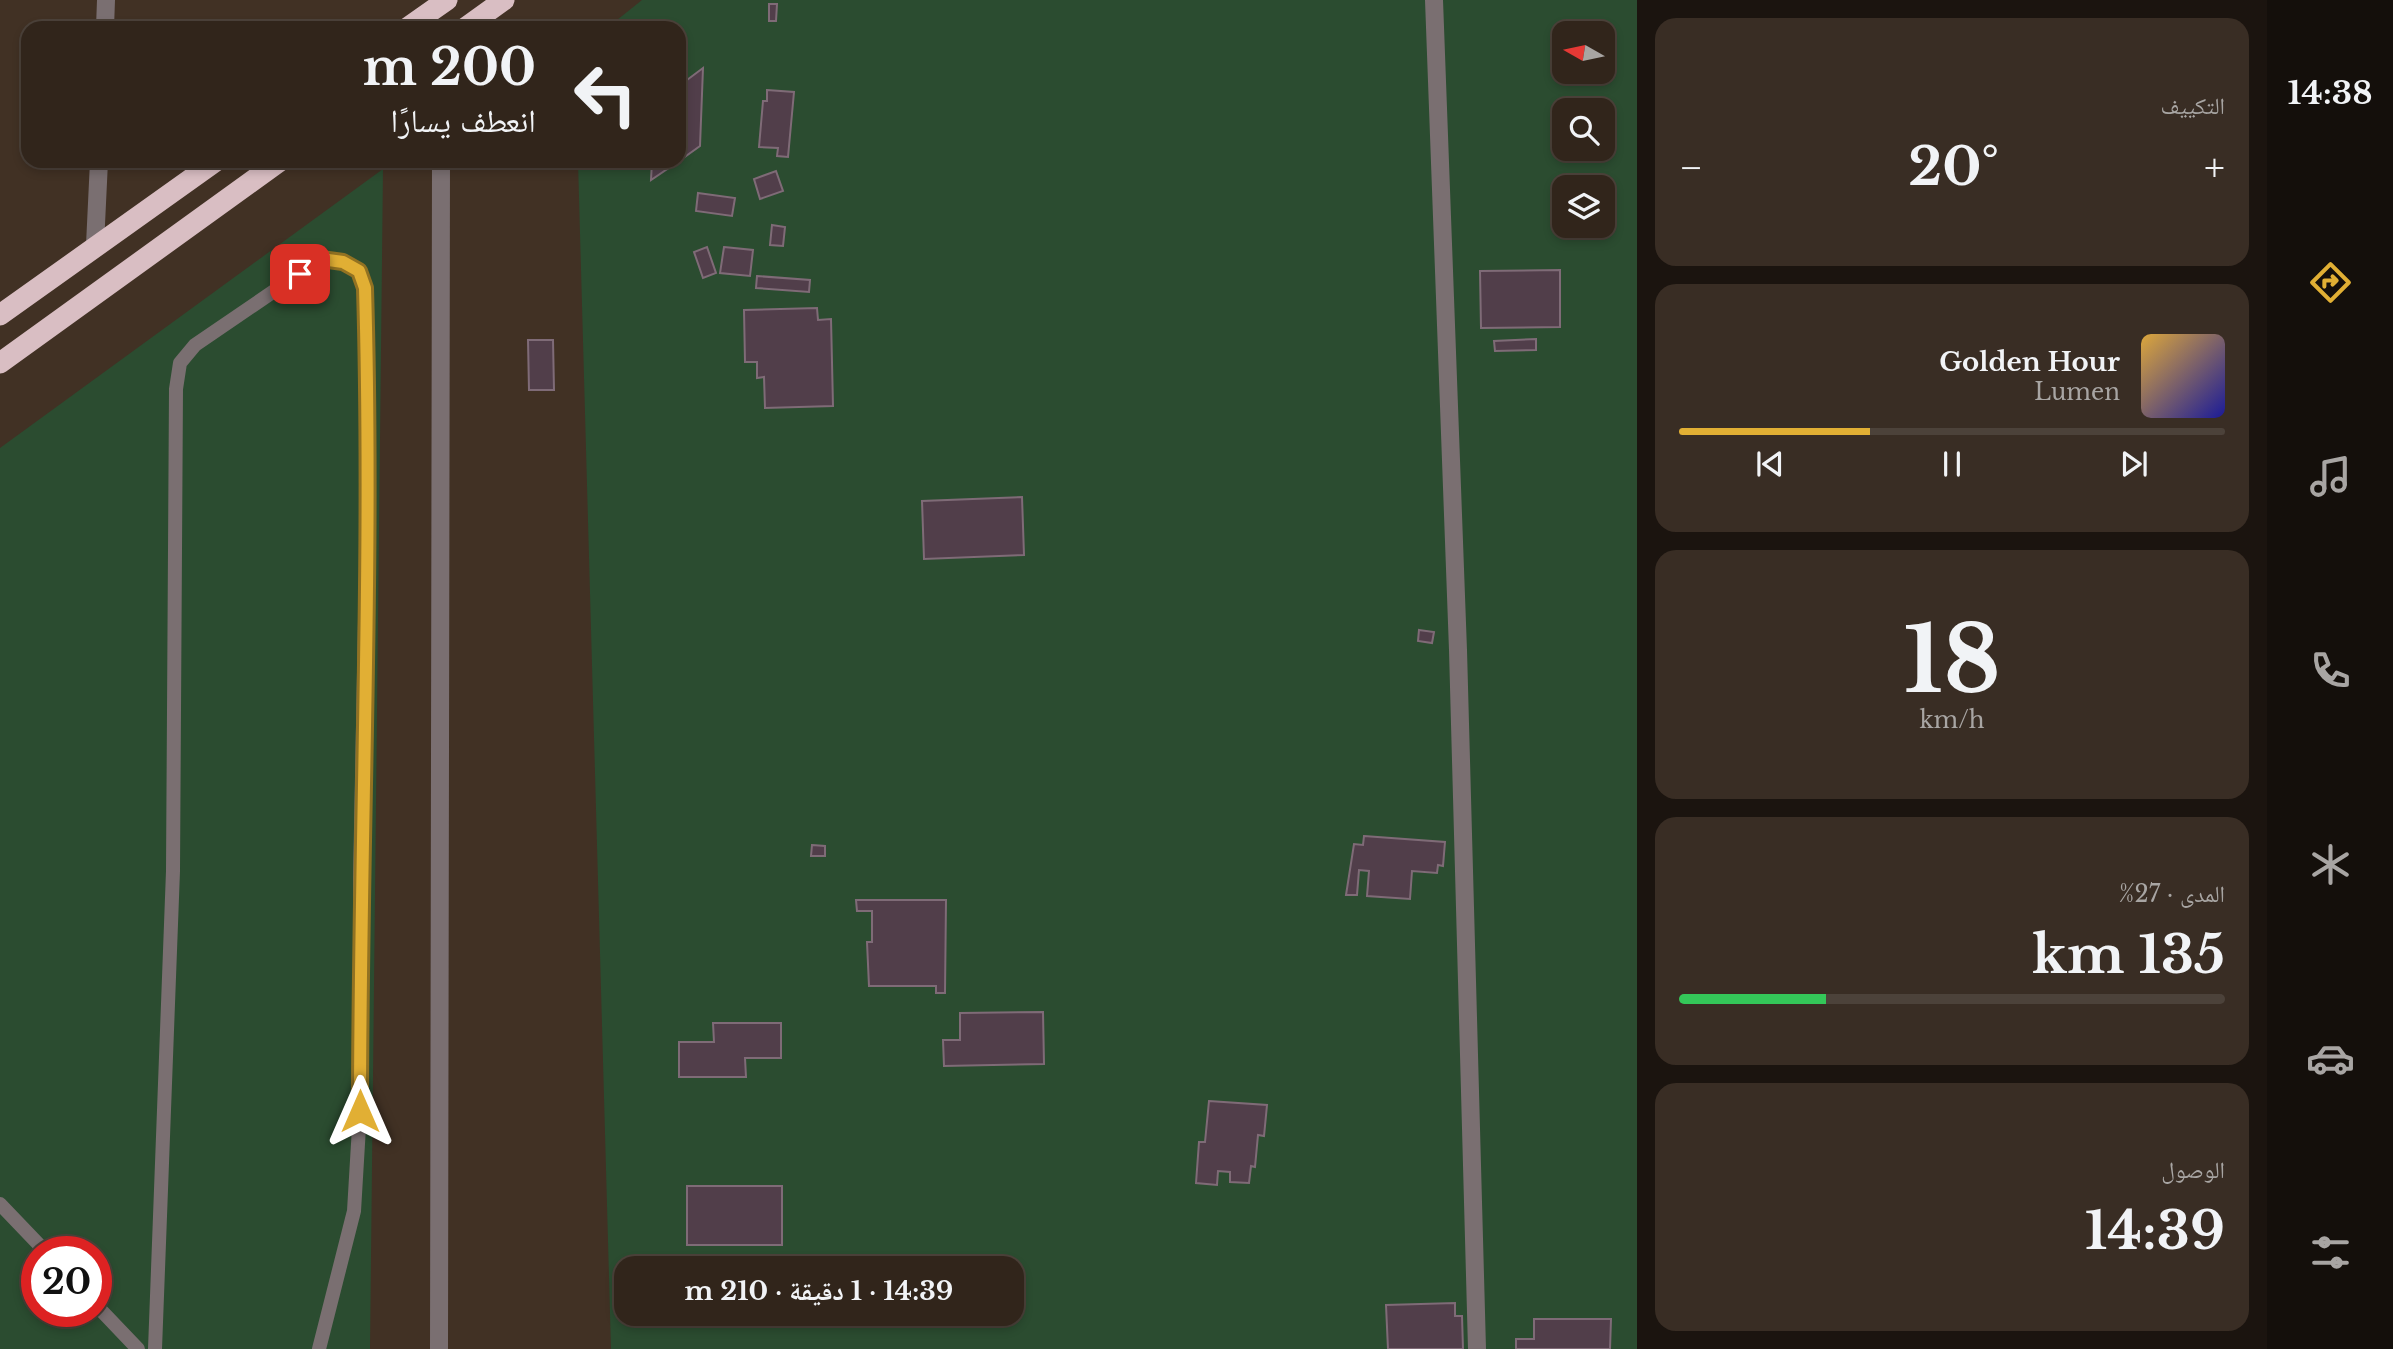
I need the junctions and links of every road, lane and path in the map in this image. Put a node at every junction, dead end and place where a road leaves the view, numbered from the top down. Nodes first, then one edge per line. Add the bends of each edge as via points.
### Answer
1 (106, 0) edge
2 (447, 0) edge
3 (504, 0) edge
4 (1434, 0) edge
5 (105, 21) edge
6 (417, 21) edge
7 (475, 21) edge
8 (99, 168) edge
9 (206, 168) edge
10 (270, 168) edge
11 (441, 168) edge
12 (95, 245) junction
13 (0, 316) edge
14 (0, 363) edge
15 (0, 1204) edge
16 (31, 1236) edge
17 (112, 1322) edge
18 (138, 1349) edge
19 (155, 1349) edge
20 (319, 1349) edge
21 (439, 1349) edge
22 (1477, 1349) edge

1 - 5 street
2 - 6 highway
3 - 7 highway
4 - 22 street
8 - 12 street
9 - 12 highway
10 - 14 highway
11 - 21 street
12 - 13 highway
15 - 16 lane
17 - 18 lane
19 - 20 lane via 173,871 178,376 180,363 195,345 321,259 343,262 359,271 365,288 369,415 360,1111 354,1211

